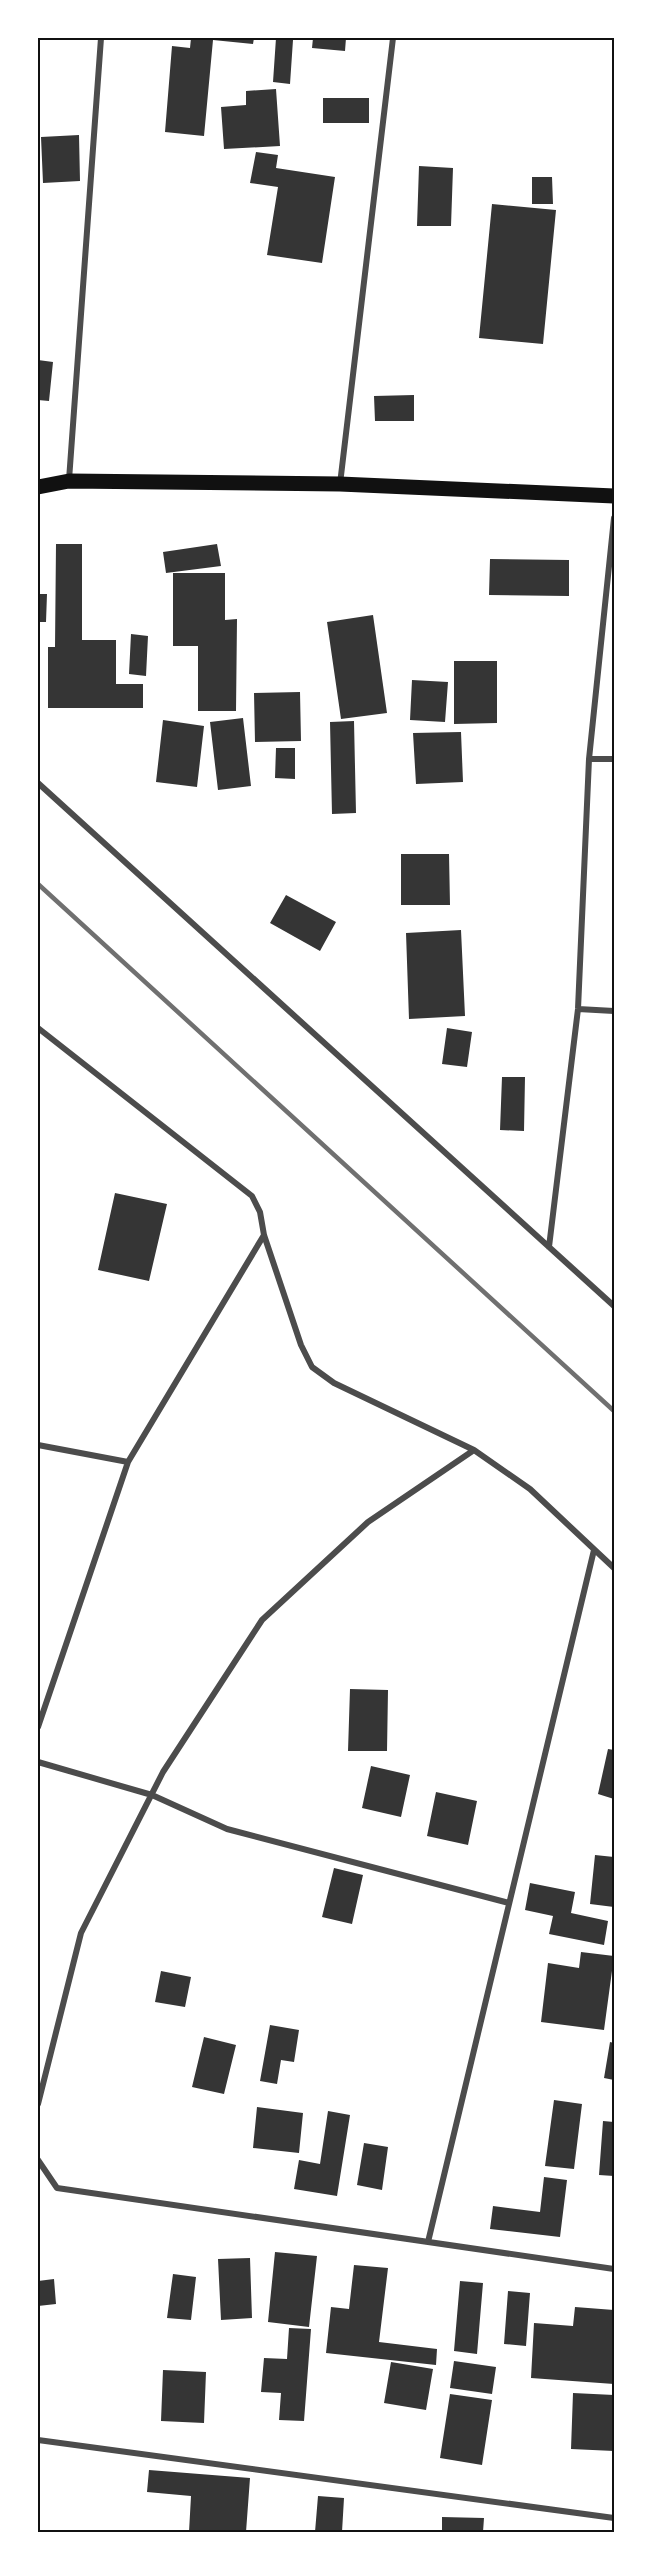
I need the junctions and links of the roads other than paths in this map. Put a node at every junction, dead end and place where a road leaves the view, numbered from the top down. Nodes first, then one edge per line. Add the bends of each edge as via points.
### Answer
1 (101, 38) edge
2 (393, 38) edge
3 (69, 481) junction
4 (340, 484) junction
5 (38, 487) edge
6 (615, 496) edge
7 (615, 518) edge
8 (589, 759) junction
9 (615, 759) edge
10 (38, 783) edge
11 (578, 1009) junction
12 (615, 1011) edge
13 (38, 1028) edge
14 (264, 1236) junction
15 (549, 1247) junction
16 (615, 1306) edge
17 (38, 1445) edge
18 (474, 1449) junction
19 (129, 1462) junction
20 (594, 1550) junction
21 (615, 1568) edge
22 (38, 1727) edge
23 (38, 1762) edge
24 (152, 1795) junction
25 (509, 1903) junction
26 (38, 2104) edge
27 (38, 2160) edge
28 (428, 2242) junction
29 (615, 2269) edge
30 (38, 2440) edge
31 (615, 2518) edge

1 - 3 street
2 - 4 street
3 - 4 main road
3 - 5 main road
4 - 6 main road
7 - 8 street
8 - 9 street
8 - 11 street
10 - 15 street
11 - 12 street
11 - 15 street
13 - 14 street via 252,1196 260,1212
14 - 18 street via 312,1367 334,1383
14 - 19 street
15 - 16 street
17 - 19 street
18 - 20 street via 530,1489
18 - 24 street via 368,1522 262,1620
19 - 22 street
20 - 21 street
20 - 25 street
23 - 24 street
24 - 25 street via 227,1829
24 - 26 street via 81,1933
25 - 28 street
27 - 28 street via 57,2188
28 - 29 street
30 - 31 street

